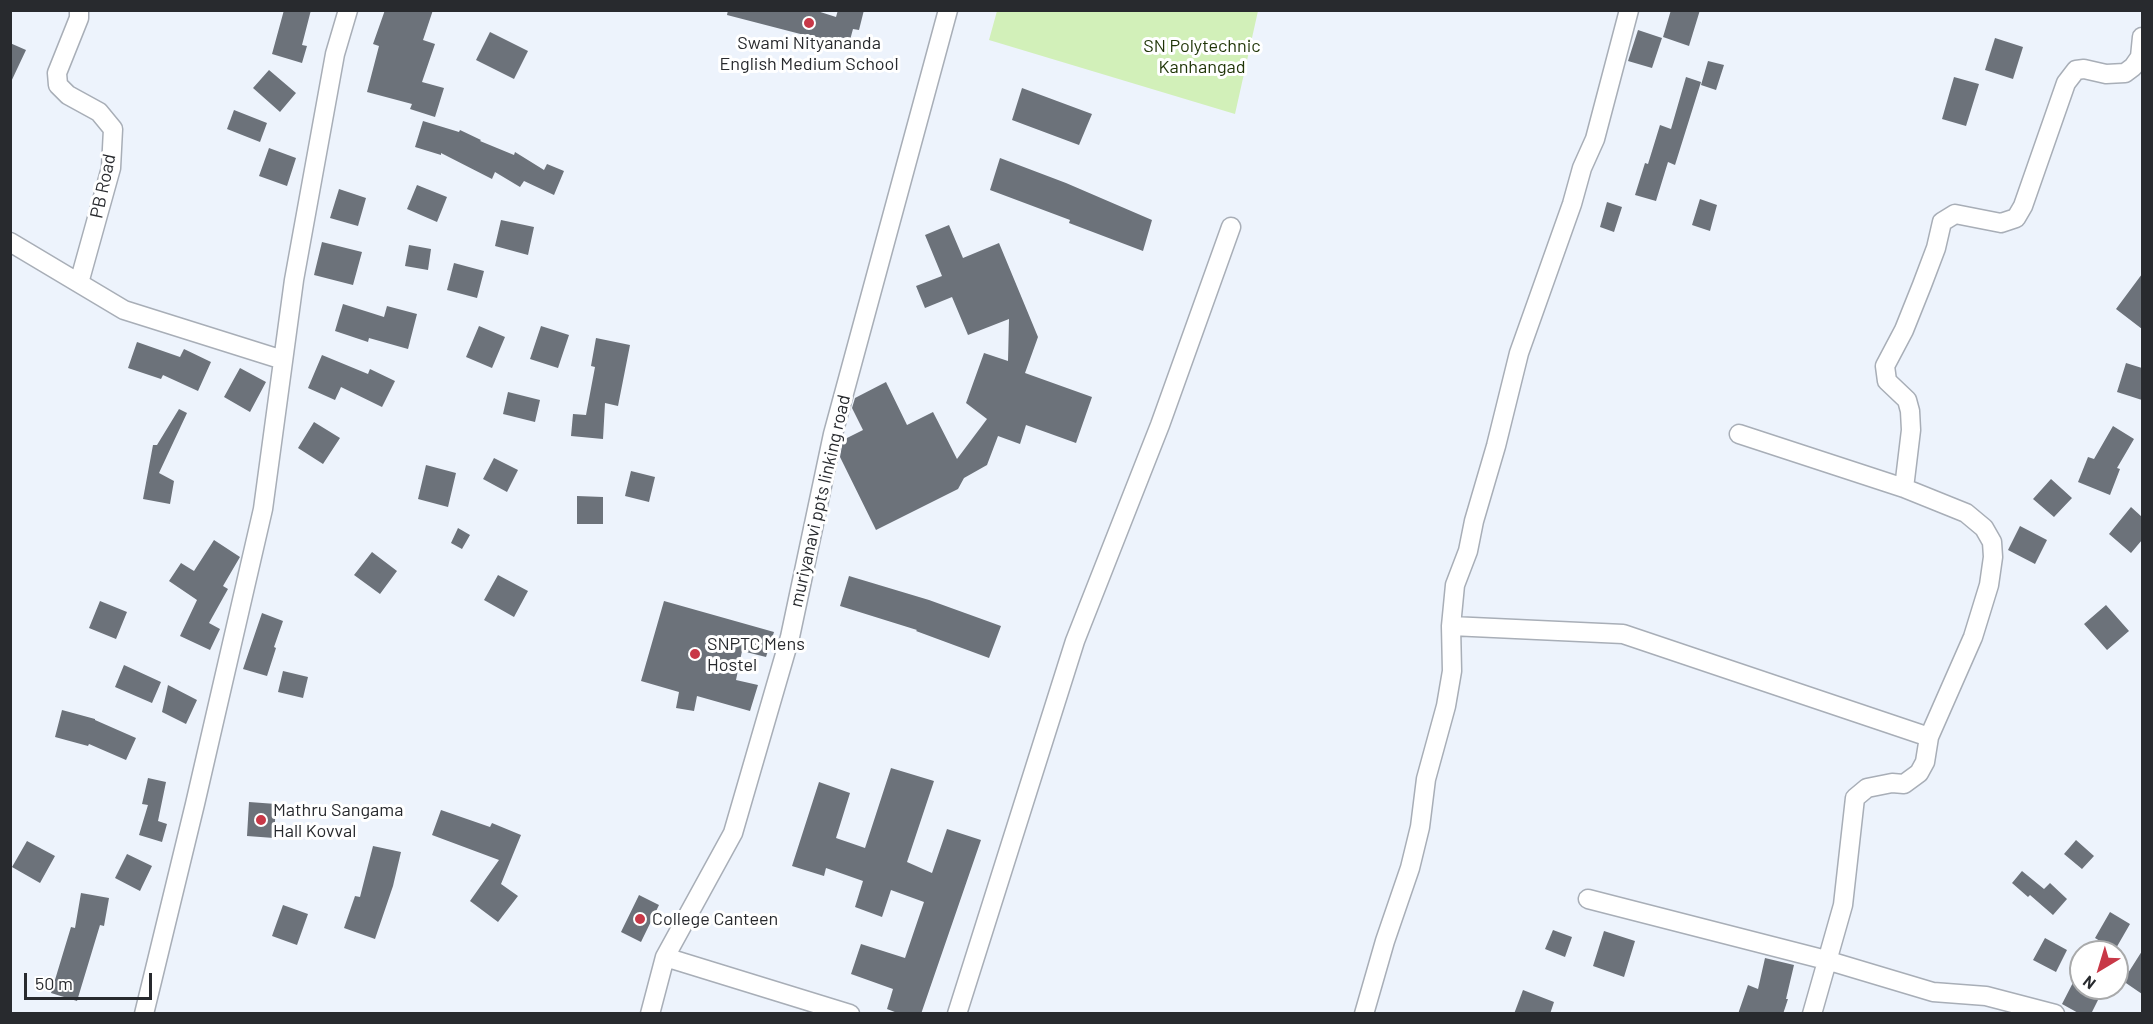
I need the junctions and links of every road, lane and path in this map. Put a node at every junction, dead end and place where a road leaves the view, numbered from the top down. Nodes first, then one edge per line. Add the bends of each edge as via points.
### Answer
1 (79, 10) edge
2 (348, 10) edge
3 (948, 10) edge
4 (1629, 10) edge
5 (2142, 37) edge
6 (1231, 227) dead end
7 (10, 242) edge
8 (79, 283) junction
9 (283, 360) junction
10 (1739, 434) dead end
11 (1904, 488) junction
12 (1451, 626) junction
13 (1929, 737) junction
14 (1588, 899) dead end
15 (665, 957) junction
16 (1826, 960) junction
17 (144, 1014) edge
18 (650, 1014) edge
19 (850, 1014) edge
20 (957, 1014) edge
21 (1364, 1014) edge
22 (1812, 1014) edge
23 (2055, 1014) edge

1 - 8 street, PB Road via 57,73 58,85 99,112 113,129 111,168
2 - 9 street via 335,54
3 - 15 street, muriyanavi ppts linking road via 833,434 790,637 733,833
4 - 12 street via 1595,139 1519,353 1468,552 1455,585
5 - 11 street via 2139,57 2125,73 2076,70 2066,83 2016,218 2001,224 1955,214 1942,222 1922,285 1885,366 1887,381 1907,400 1910,411
6 - 20 street via 1160,425 1075,641
7 - 8 street
8 - 9 street via 124,310
9 - 17 street via 263,509
10 - 11 street
11 - 13 street via 1966,513 1984,528 1992,542 1989,585 1974,637
12 - 13 street via 1623,634
12 - 21 street via 1452,670 1426,779 1420,827
13 - 16 street via 1919,773 1904,784 1867,788 1855,798 1843,905
14 - 16 street
15 - 18 street, muriyanavi ppts linking road
15 - 19 street
16 - 22 street
16 - 23 street via 1933,992 1986,996

